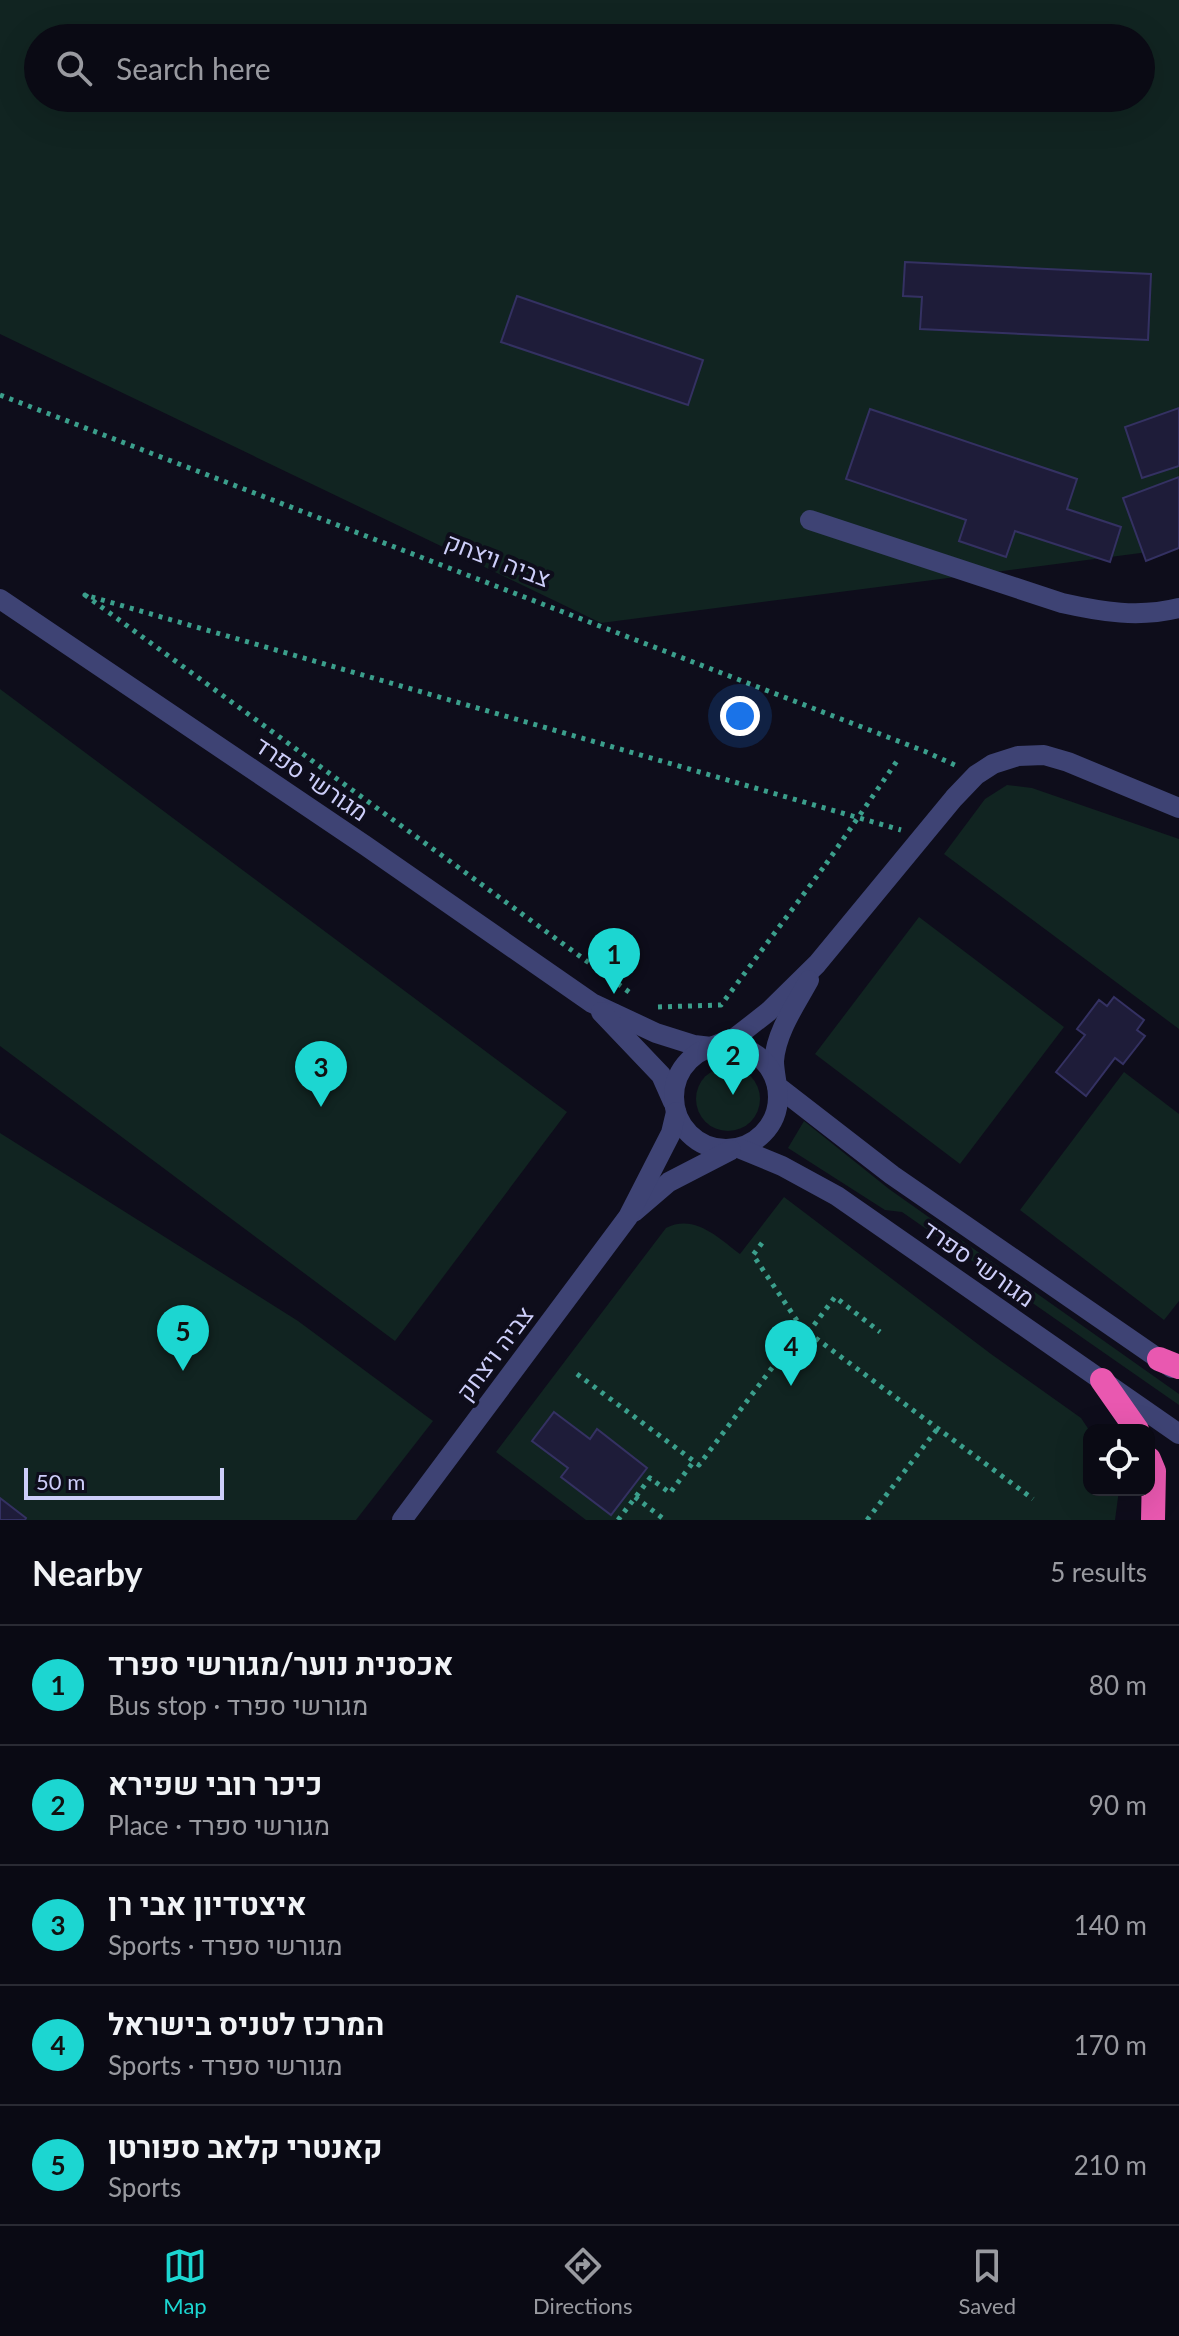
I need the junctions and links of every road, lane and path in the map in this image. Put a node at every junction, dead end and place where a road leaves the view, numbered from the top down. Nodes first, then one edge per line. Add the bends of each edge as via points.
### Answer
1 (0, 395) edge
2 (810, 520) dead end
3 (0, 599) edge
4 (1179, 608) edge
5 (897, 761) dead end
6 (976, 775) junction
7 (1179, 808) edge
8 (921, 835) junction
9 (817, 964) junction
10 (637, 998) dead end
11 (592, 1003) junction
12 (650, 1007) dead end
13 (711, 1047) junction
14 (777, 1086) junction
15 (675, 1108) junction
16 (736, 1150) junction
17 (628, 1217) junction
18 (762, 1243) dead end
19 (805, 1331) junction
20 (880, 1332) dead end
21 (1169, 1363) edge
22 (1179, 1373) edge
23 (577, 1374) dead end
24 (1102, 1380) junction
25 (1133, 1424) edge
26 (938, 1428) junction
27 (1179, 1434) edge
28 (694, 1461) junction
29 (1153, 1496) edge
30 (635, 1497) junction
31 (1033, 1499) dead end
32 (402, 1520) edge
33 (618, 1520) edge
34 (665, 1520) edge
35 (867, 1520) edge
36 (1153, 1520) edge

1 - 6 path, צביה ויצחק via 910,745
2 - 4 street via 1105,613
3 - 11 street, מגורשי ספרד
5 - 12 path, bridge via 721,1005
6 - 7 street via 1018,756 1044,755
6 - 8 street
8 - 9 street
8 - 10 path via 85,595
9 - 13 street via 746,1031
9 - 14 street via 783,1031 774,1060
11 - 13 street, מגורשי ספרד via 677,1041
11 - 15 street, מגורשי ספרד via 661,1075
13 - 14 street via 744,1048 759,1056
13 - 15 street via 684,1066
14 - 16 street via 776,1114 768,1129
14 - 21 street, מגורשי ספרד via 892,1175
15 - 16 street via 690,1136 717,1149
15 - 17 street, צביה ויצחק via 671,1133
16 - 17 street, צביה ויצחק via 669,1182
16 - 24 street, מגורשי ספרד via 782,1166 837,1196
17 - 32 street, צביה ויצחק
18 - 19 path via 753,1255
19 - 20 path via 835,1297
19 - 26 path
19 - 28 path via 699,1465
21 - 22 street, מגורשי ספרד
23 - 28 path
24 - 25 highway
24 - 27 street, מגורשי ספרד
26 - 31 path
26 - 35 path
28 - 30 path via 670,1493 650,1478
29 - 36 highway
30 - 33 path
30 - 34 path

